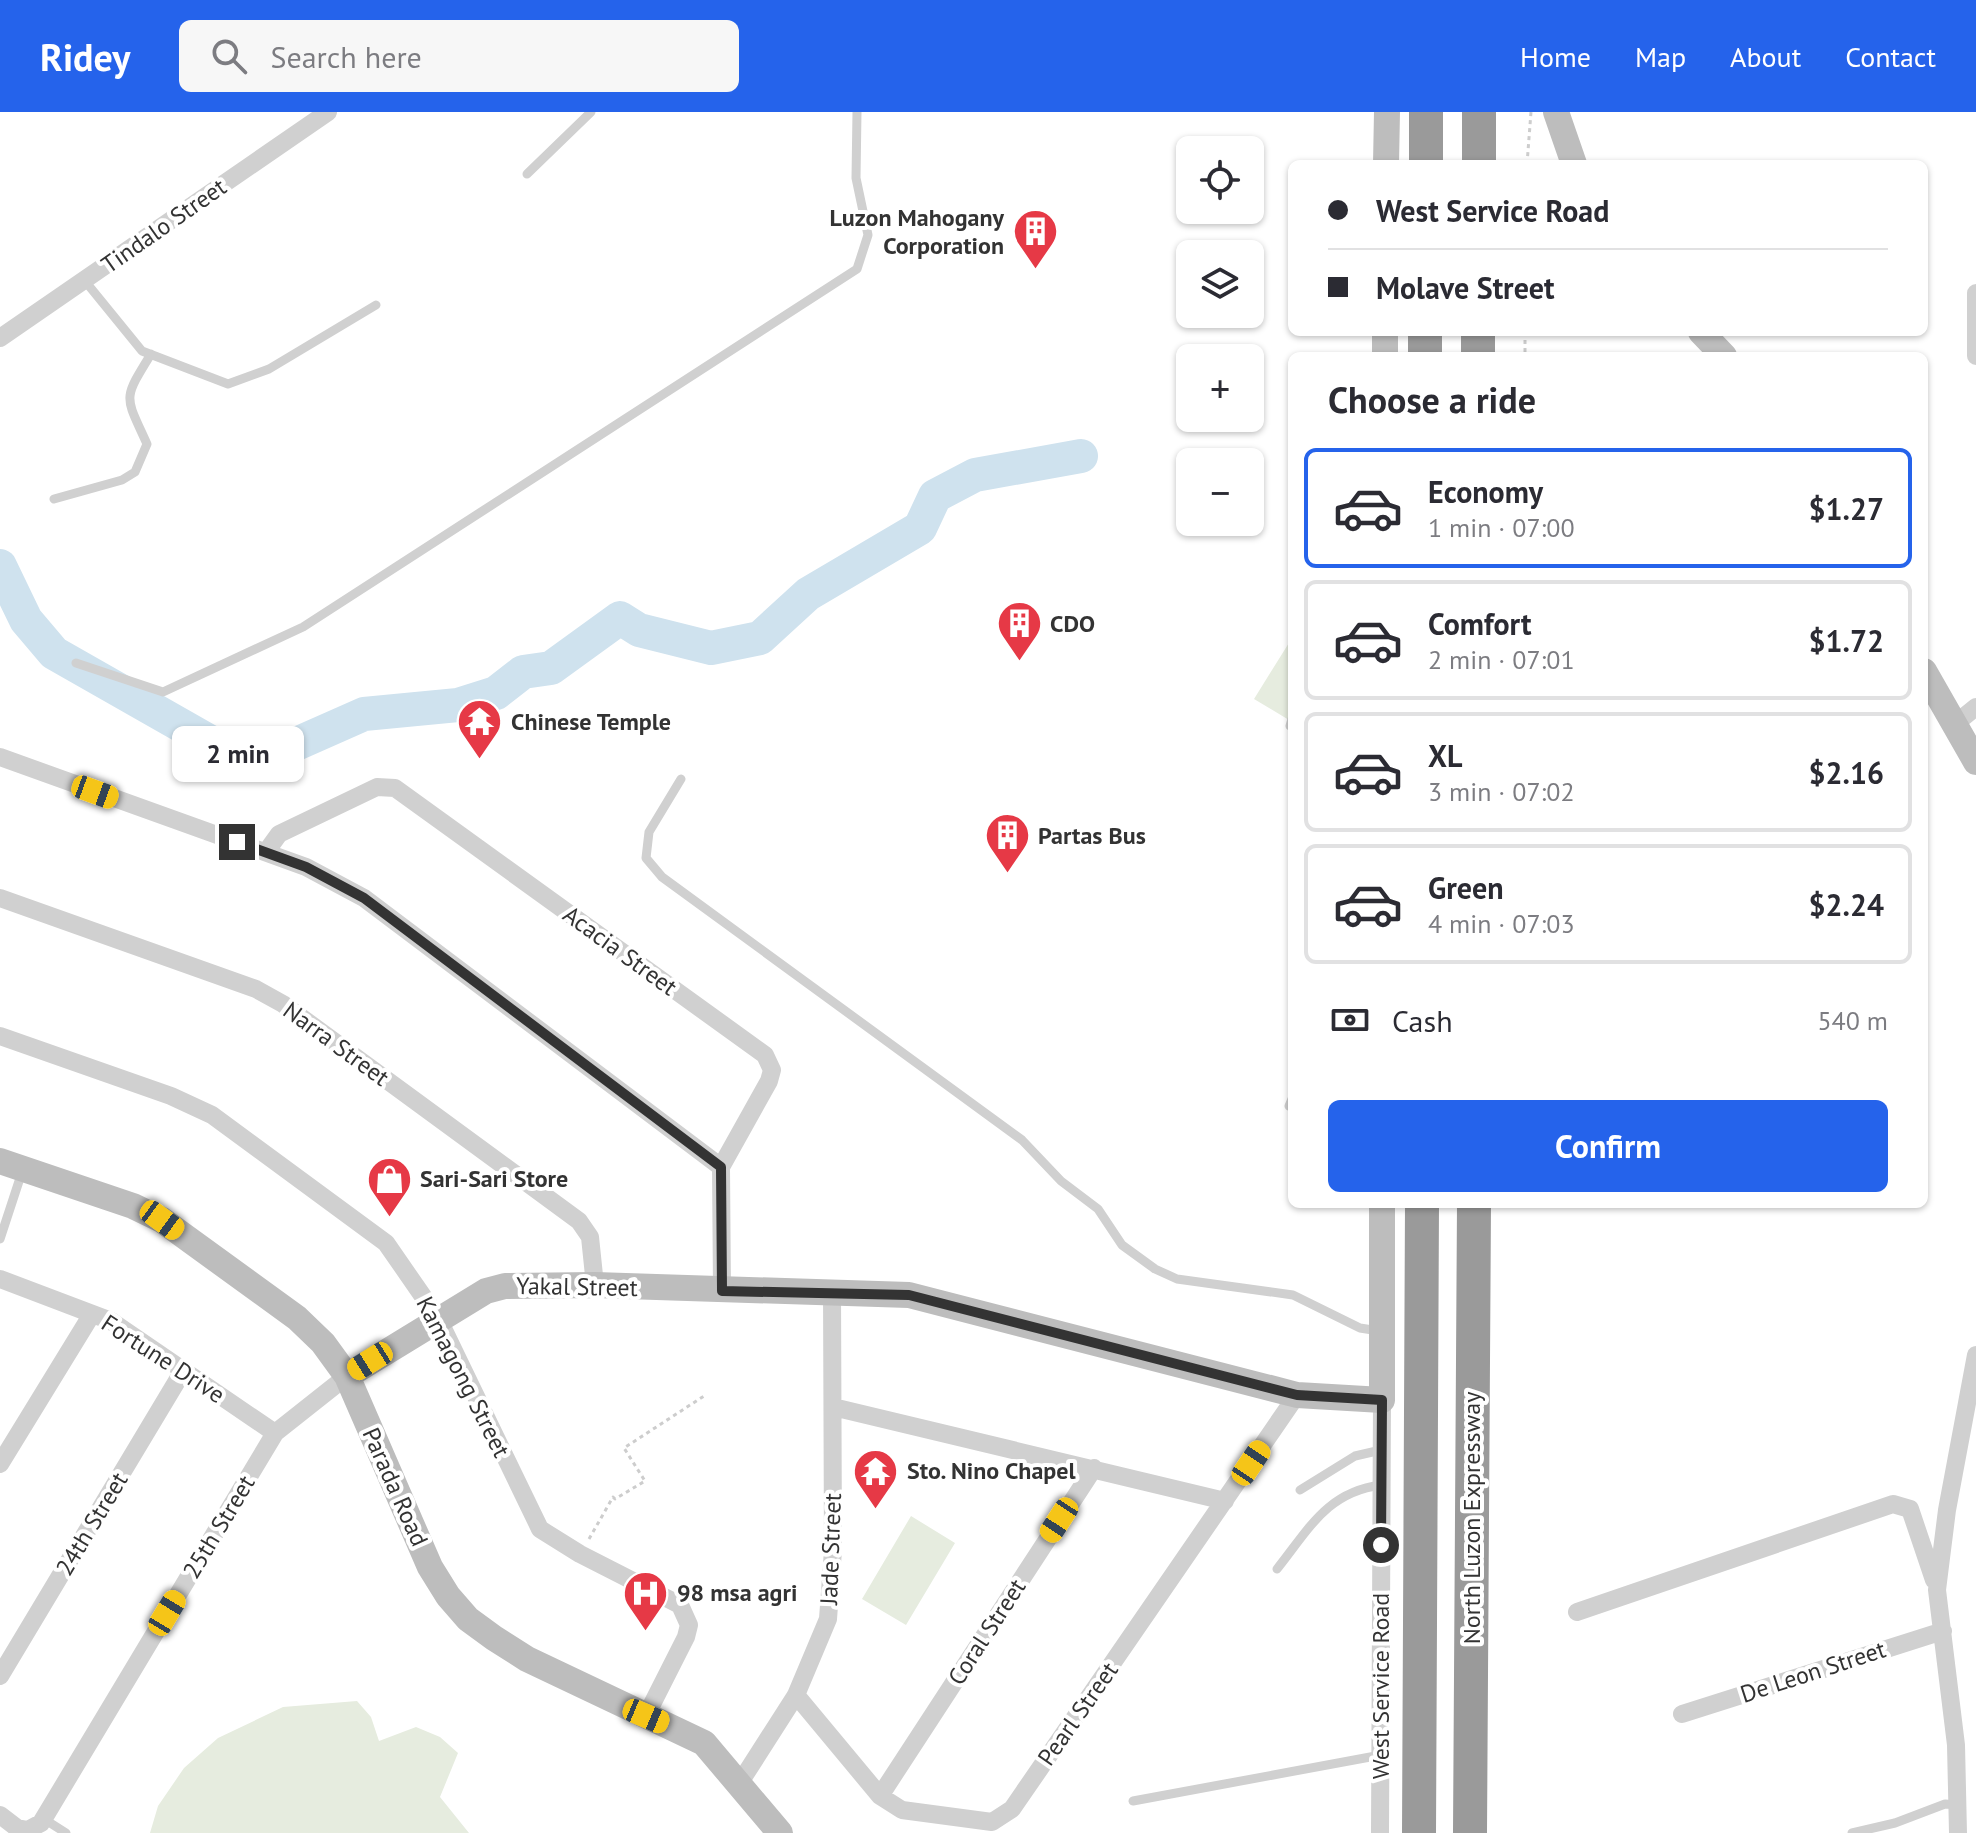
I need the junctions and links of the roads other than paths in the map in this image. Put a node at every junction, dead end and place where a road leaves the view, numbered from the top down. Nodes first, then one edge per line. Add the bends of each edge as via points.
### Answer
1 (328, 112) edge
2 (591, 112) edge
3 (857, 112) edge
4 (1387, 112) edge
5 (1426, 112) edge
6 (1479, 112) edge
7 (1556, 112) edge
8 (1386, 160) edge
9 (1426, 160) edge
10 (1479, 160) edge
11 (1573, 160) edge
12 (527, 174) dead end
13 (85, 281) junction
14 (1976, 293) edge
15 (376, 305) dead end
16 (1705, 336) edge
17 (0, 338) edge
18 (1720, 352) edge
19 (151, 354) junction
20 (1976, 356) edge
21 (54, 499) dead end
22 (76, 663) dead end
23 (1928, 678) edge
24 (1976, 707) edge
25 (1955, 724) junction
26 (1976, 762) edge
27 (3, 764) edge
28 (681, 779) dead end
29 (266, 852) junction
30 (0, 898) edge
31 (0, 1036) edge
32 (12, 1165) edge
33 (721, 1167) junction
34 (1382, 1208) edge
35 (1422, 1208) edge
36 (1474, 1208) edge
37 (0, 1239) edge
38 (0, 1279) edge
39 (595, 1285) junction
40 (722, 1291) junction
41 (832, 1291) junction
42 (92, 1314) junction
43 (438, 1318) junction
44 (1383, 1332) junction
45 (1976, 1355) edge
46 (183, 1371) junction
47 (347, 1376) junction
48 (1297, 1395) junction
49 (1382, 1400) junction
50 (833, 1407) junction
51 (275, 1433) junction
52 (1381, 1450) junction
53 (0, 1464) edge
54 (1094, 1468) junction
55 (1381, 1485) junction
56 (1300, 1490) dead end
57 (1225, 1501) junction
58 (1277, 1569) dead end
59 (1937, 1590) junction
60 (1577, 1612) dead end
61 (1943, 1631) junction
62 (0, 1676) edge
63 (796, 1695) junction
64 (1682, 1714) dead end
65 (646, 1716) junction
66 (1381, 1755) junction
67 (739, 1784) junction
68 (880, 1796) junction
69 (1133, 1801) dead end
70 (1958, 1805) junction
71 (0, 1815) edge
72 (44, 1819) junction
73 (1896, 1828) edge
74 (66, 1833) edge
75 (780, 1833) edge
76 (1380, 1833) edge
77 (1419, 1833) edge
78 (1470, 1833) edge
79 (1852, 1833) edge
80 (1958, 1833) edge

1 - 13 street, Tindalo Street
2 - 12 lane
3 - 22 lane via 856,178 868,235 857,269 303,627 163,692
4 - 8 street
5 - 9 highway
6 - 10 highway
7 - 11 street
13 - 17 street, Tindalo Street
13 - 19 lane via 142,351
14 - 20 street
15 - 19 lane via 269,369 228,384
16 - 18 street
19 - 21 lane via 128,391 147,444 135,472
23 - 25 street
24 - 25 street
25 - 26 street
27 - 29 street
28 - 44 lane via 649,832 646,858 662,877 1022,1140 1061,1181 1098,1209 1136,1257 1177,1279 1293,1295 1360,1328
29 - 33 street via 364,898
29 - 33 street, Acacia Street via 279,834 377,787 395,788 765,1055 772,1070 769,1081
30 - 39 street, Narra Street via 256,989 283,1004 579,1221 590,1237
31 - 43 street, Kamagong Street via 212,1115 386,1243
32 - 37 lane
32 - 47 street, Parada Road via 162,1220 297,1318
33 - 40 street, Acacia Street
34 - 44 street, West Service Road
35 - 77 highway
36 - 78 highway, North Luzon Expressway
38 - 42 street, Fortune Drive
39 - 40 street, Yakal Street
39 - 43 street, Yakal Street via 505,1286
40 - 41 street, Yakal Street
41 - 48 street, Yakal Street via 909,1295
41 - 50 street, Jade Street
42 - 46 street, Fortune Drive via 111,1321
42 - 53 street
43 - 47 street, Yakal Street
43 - 65 street, Kamagong Street via 540,1529 671,1599 686,1614 686,1637
44 - 49 street, West Service Road
45 - 59 street
46 - 51 street, Fortune Drive
46 - 62 street, 24th Street
47 - 51 street, 25th Street
47 - 65 street, Parada Road via 430,1567 468,1619 527,1659
48 - 49 street, Yakal Street
48 - 57 street, Pearl Street
49 - 52 street, West Service Road
50 - 54 street
50 - 63 street, Jade Street via 828,1619
51 - 72 street, 25th Street
52 - 55 street, West Service Road
52 - 56 lane via 1355,1456
54 - 57 street
54 - 68 street, Coral Street
55 - 58 lane via 1351,1490 1331,1503
55 - 66 street, West Service Road
57 - 68 street, Pearl Street via 1012,1809 992,1822 902,1810
59 - 60 street via 1910,1509 1893,1504
59 - 61 street
61 - 64 street, De Leon Street
61 - 70 street
63 - 67 street, Jade Street
63 - 68 street, Pearl Street
65 - 67 street, Parada Road via 704,1743
66 - 69 lane
66 - 76 street, West Service Road
67 - 75 street, Parada Road
70 - 73 lane via 1945,1804
70 - 80 street
71 - 72 street via 28,1830
72 - 74 lane
73 - 79 lane

